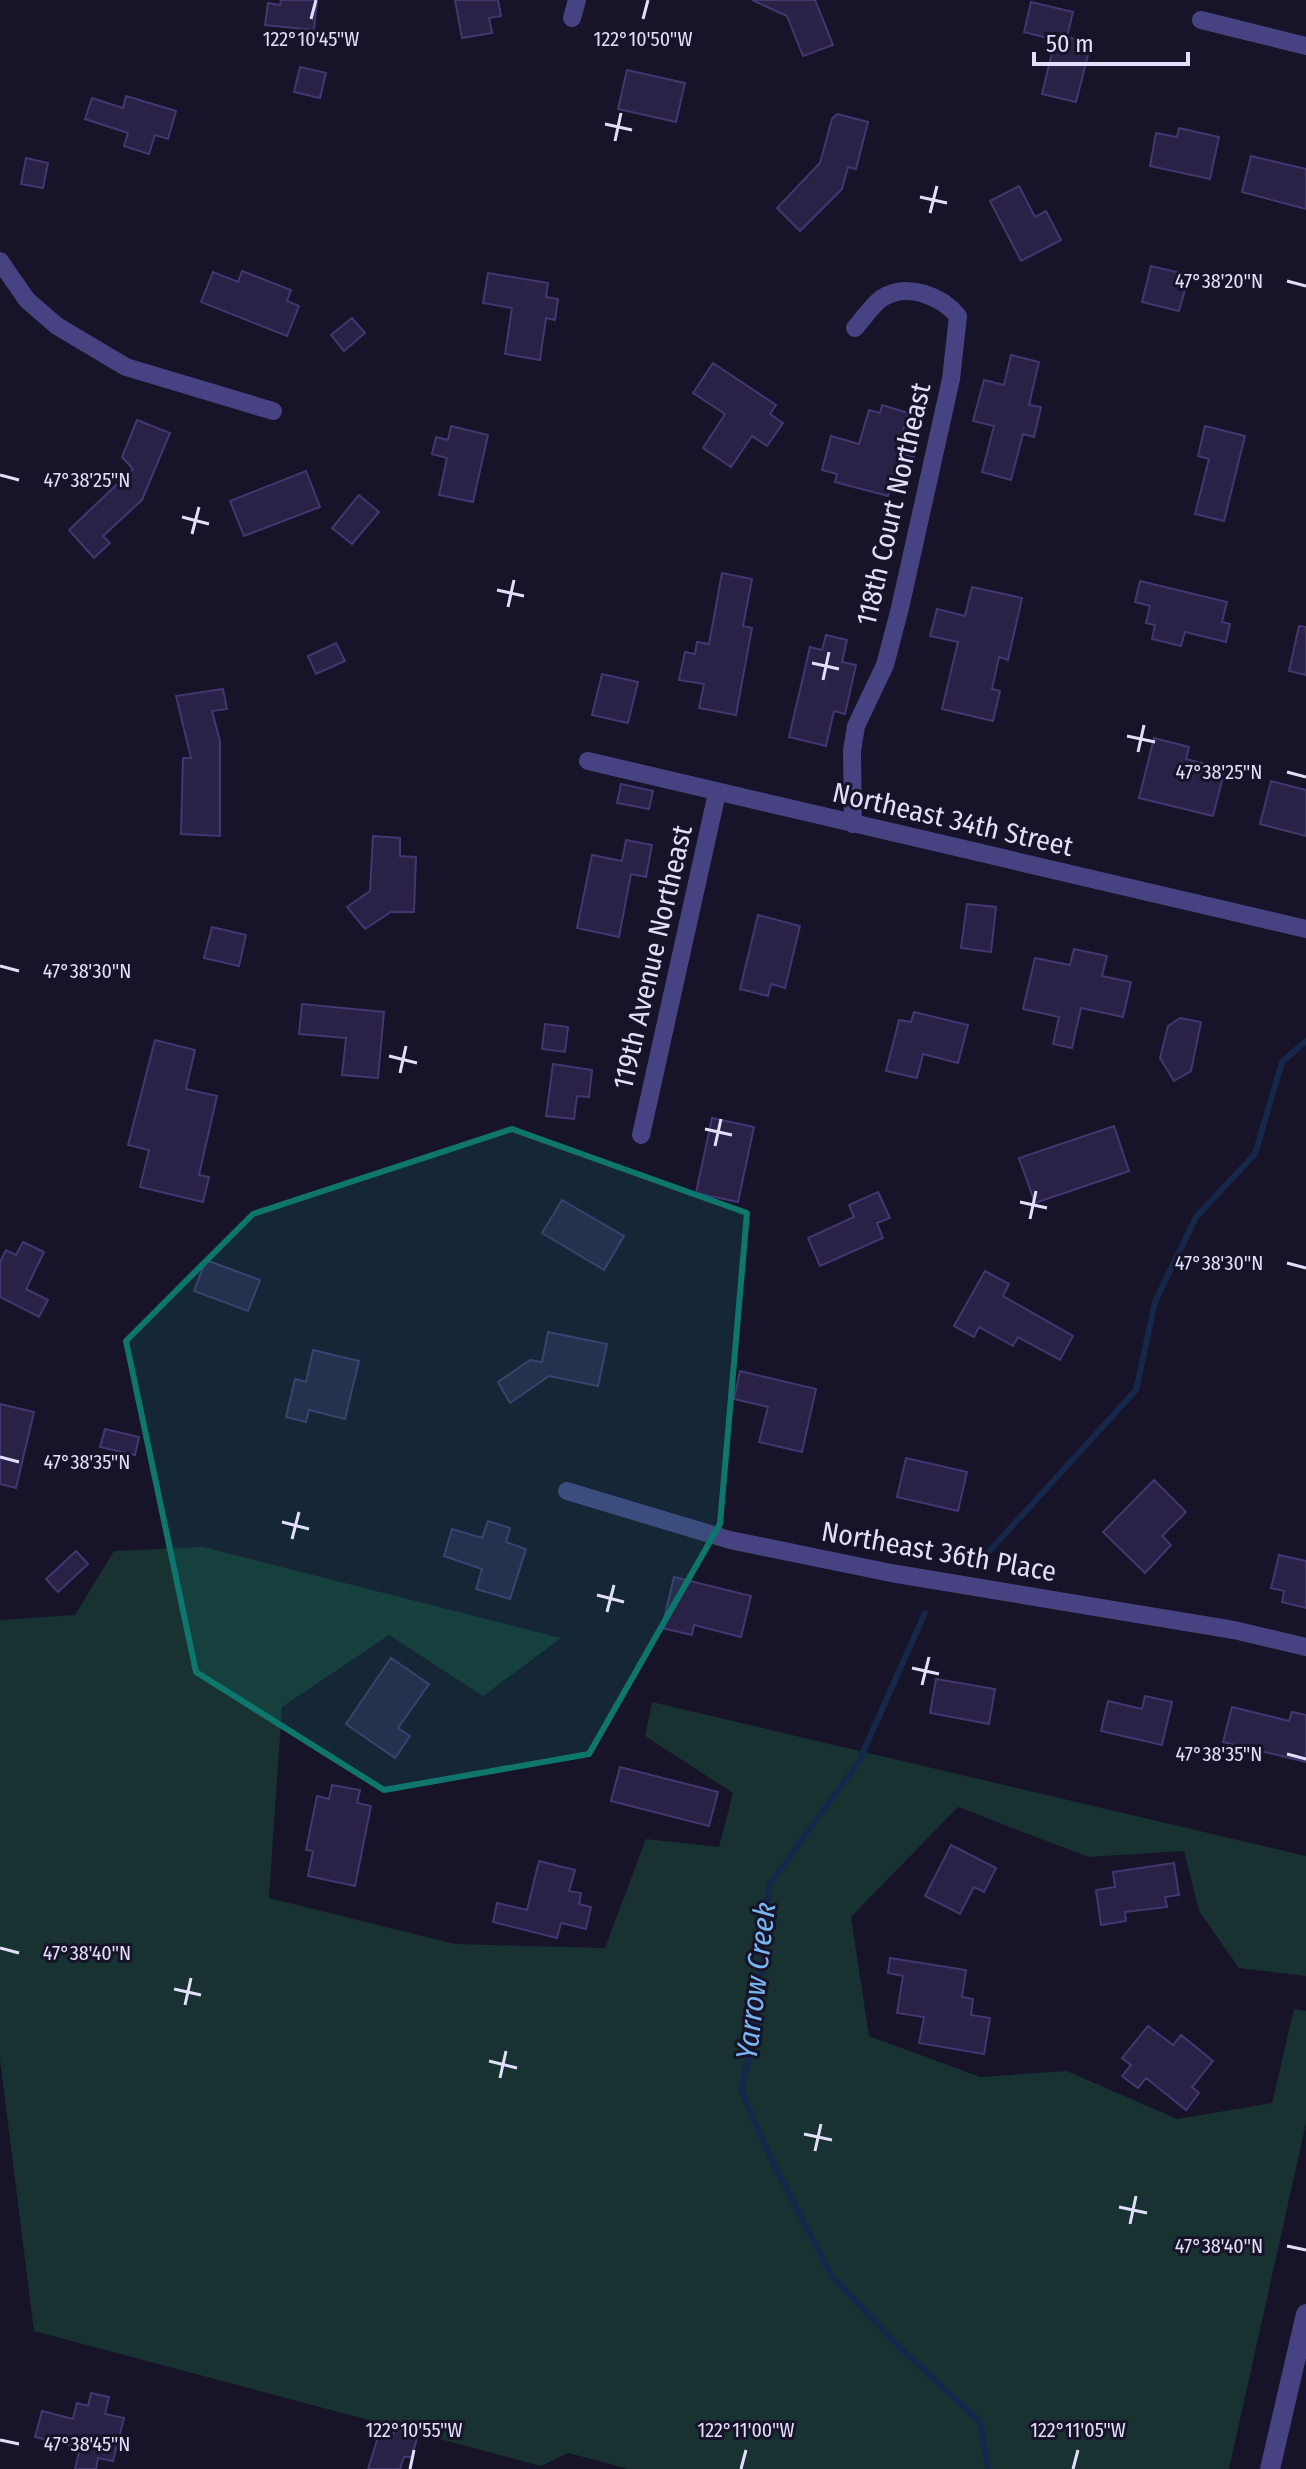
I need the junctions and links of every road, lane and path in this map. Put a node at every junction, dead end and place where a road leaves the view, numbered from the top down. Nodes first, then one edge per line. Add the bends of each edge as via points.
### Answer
1 (1201, 20) dead end
2 (1306, 46) edge
3 (0, 261) edge
4 (855, 328) dead end
5 (273, 411) dead end
6 (588, 761) dead end
7 (717, 793) junction
8 (853, 824) junction
9 (1306, 929) edge
10 (641, 1135) dead end
11 (567, 1491) dead end
12 (1306, 1647) edge
13 (1306, 2314) edge
14 (1270, 2469) edge

1 - 2 street
3 - 5 street via 27,300 57,326 126,367
4 - 8 street, 118th Court Northeast via 883,297 914,291 945,301 958,316 951,379 900,608 885,665 856,726
6 - 7 street, Northeast 34th Street
7 - 8 street, Northeast 34th Street
7 - 10 street, 119th Avenue Northeast
8 - 9 street, Northeast 34th Street
11 - 12 street, Northeast 36th Place via 730,1540
13 - 14 street

